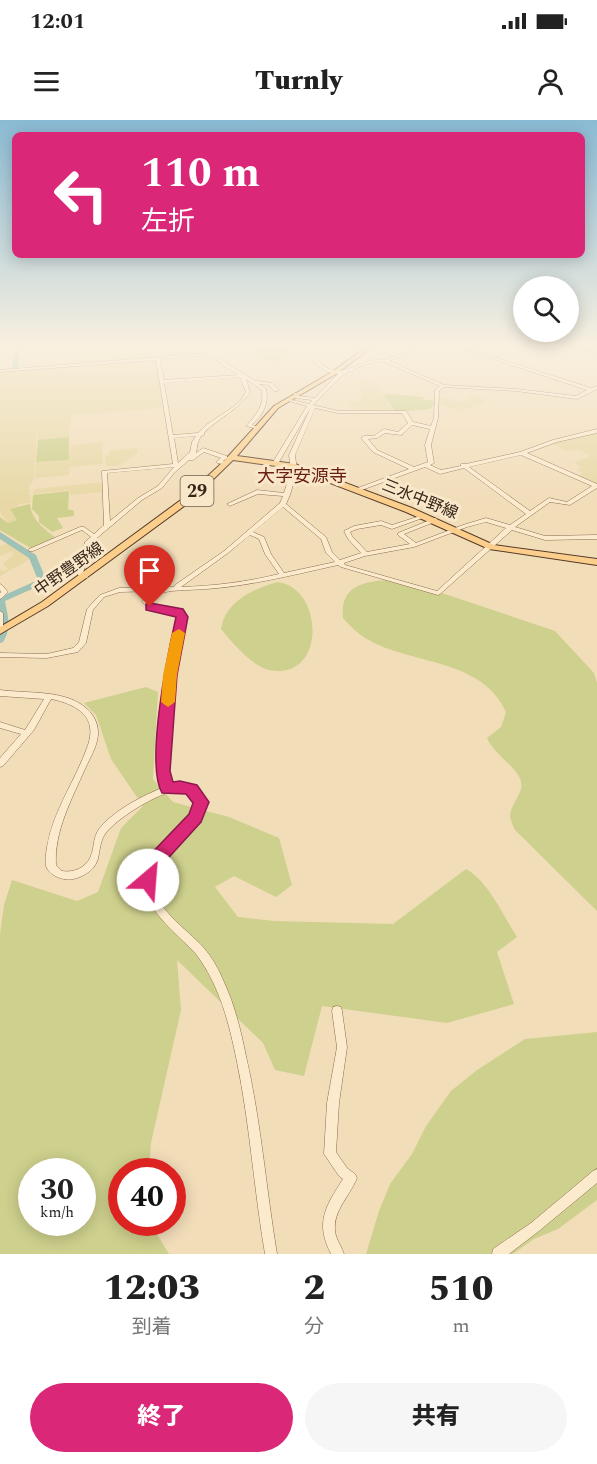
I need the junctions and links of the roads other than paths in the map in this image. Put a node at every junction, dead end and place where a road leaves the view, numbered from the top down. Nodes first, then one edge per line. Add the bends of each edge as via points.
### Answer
1 (164, 398) edge
2 (245, 398) edge
3 (266, 398) edge
4 (290, 398) edge
5 (293, 398) edge
6 (309, 398) edge
7 (437, 398) edge
8 (315, 399) joint
9 (310, 406) junction
10 (411, 423) junction
11 (256, 428) junction
12 (433, 428) junction
13 (597, 431) edge
14 (202, 434) junction
15 (171, 437) junction
16 (522, 453) junction
17 (187, 459) junction
18 (229, 461) junction
19 (276, 462) junction
20 (178, 465) junction
21 (426, 465) junction
22 (463, 465) junction
23 (292, 466) junction
24 (413, 469) junction
25 (596, 486) edge
26 (357, 490) junction
27 (287, 495) junction
28 (230, 504) dead end
29 (284, 504) junction
30 (529, 513) junction
31 (425, 516) junction
32 (435, 520) junction
33 (107, 525) junction
34 (510, 528) junction
35 (456, 529) junction
36 (250, 533) junction
37 (94, 536) junction
38 (597, 537) edge
39 (415, 545) junction
40 (492, 547) junction
41 (31, 550) dead end
42 (365, 554) junction
43 (597, 562) edge
44 (338, 563) junction
45 (283, 576) junction
46 (84, 577) junction
47 (0, 586) edge
48 (177, 587) junction
49 (0, 597) edge
50 (0, 613) edge
51 (4, 628) edge
52 (0, 655) edge
53 (0, 693) edge
54 (48, 698) junction
55 (0, 725) edge
56 (27, 733) junction
57 (0, 764) edge
58 (167, 789) junction
59 (337, 1011) dead end
60 (597, 1175) edge
61 (271, 1254) edge
62 (338, 1254) edge
63 (498, 1254) edge

1 - 15 street
2 - 14 street via 214,420
3 - 11 street via 262,413 249,426
4 - 11 main road, 中野豊野線 / 29
5 - 9 street
6 - 8 street
7 - 12 street
8 - 9 street
9 - 10 street via 368,413 404,412
9 - 19 street
9 - 23 street via 291,455
10 - 12 street
10 - 24 street via 399,434 384,431 364,438 375,451
11 - 18 main road, 中野豊野線 / 29
12 - 21 street via 428,445 432,461
13 - 16 street
14 - 15 street
14 - 17 street
15 - 20 street
16 - 22 street
16 - 25 street
17 - 18 street via 203,450 225,457 219,462
17 - 20 street
18 - 19 main road, 三水中野線
18 - 46 main road, 中野豊野線 / 29 via 188,499
19 - 23 main road, 三水中野線
20 - 33 street via 160,487
20 - 33 street via 104,472
21 - 22 street via 440,472
21 - 24 street
22 - 30 street
23 - 26 main road, 三水中野線
23 - 27 street
24 - 26 street
25 - 30 street via 568,504 549,500
26 - 31 main road, 三水中野線
27 - 28 street via 257,492
27 - 29 street
29 - 36 street
29 - 44 street via 324,538
30 - 34 street
31 - 32 main road, 三水中野線
31 - 42 street via 392,527 381,524 346,531
32 - 35 main road, 三水中野線
32 - 39 street via 400,534
33 - 37 street
34 - 35 street via 486,520
34 - 38 street via 545,538
34 - 40 street
35 - 39 street
35 - 40 main road, 三水中野線
36 - 45 street via 262,538
36 - 48 street
37 - 41 street via 82,528
37 - 46 street via 88,542 80,574
39 - 42 street
40 - 43 main road, 三水中野線
40 - 44 street via 438,594
42 - 44 street
44 - 45 street
45 - 48 street via 224,586
46 - 51 main road, 中野豊野線 / 29
47 - 49 street via 4,592
48 - 52 street via 119,590 102,596 90,609 82,643 75,650 47,656
48 - 58 street via 154,592 144,602 150,607 178,612 182,617 170,675 163,771
50 - 51 street
53 - 54 street
54 - 56 street
54 - 58 street via 81,707 91,717 94,730 54,841 50,861 54,871 67,876 83,872 92,864 99,836 113,820
55 - 56 street
56 - 57 street
58 - 61 street via 191,789 201,802 195,818 153,863 148,880 150,892 170,921 201,953 227,1000 252,1105
59 - 62 street via 342,1047 330,1154 351,1178 328,1220 327,1232
60 - 63 street

